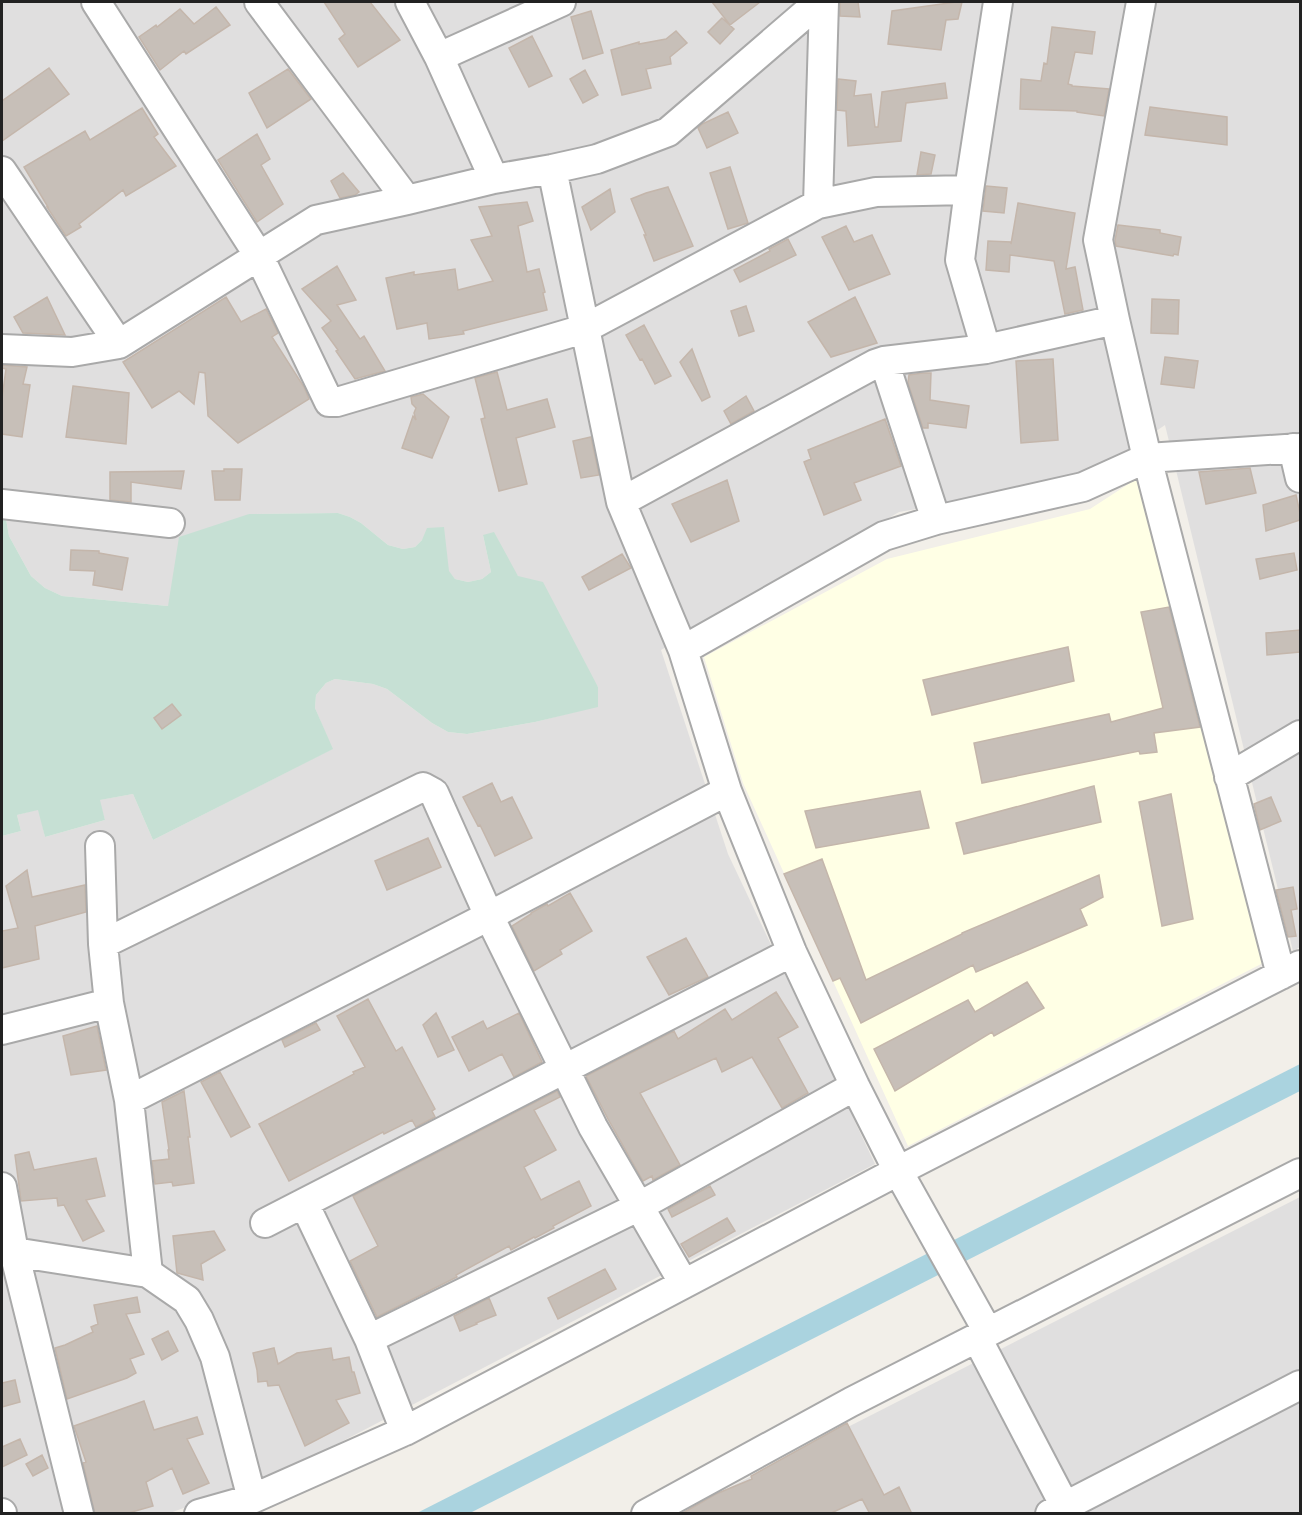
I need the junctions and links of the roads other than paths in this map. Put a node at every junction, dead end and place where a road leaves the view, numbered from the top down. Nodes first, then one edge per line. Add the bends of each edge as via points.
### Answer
1 (96, 2) edge
2 (259, 2) edge
3 (410, 2) edge
4 (561, 2) edge
5 (819, 2) edge
6 (824, 2) edge
7 (998, 2) edge
8 (1141, 2) edge
9 (439, 57) junction
10 (552, 169) junction
11 (2, 171) edge
12 (494, 179) junction
13 (969, 190) junction
14 (407, 200) junction
15 (818, 204) junction
16 (259, 256) junction
17 (1115, 320) junction
18 (584, 329) junction
19 (119, 344) junction
20 (2, 349) edge
21 (986, 349) junction
22 (884, 361) junction
23 (1297, 448) edge
24 (1147, 458) junction
25 (1300, 478) edge
26 (621, 502) junction
27 (2, 504) edge
28 (936, 520) junction
29 (170, 523) dead end
30 (683, 650) junction
31 (1300, 735) edge
32 (1229, 777) junction
33 (727, 791) junction
34 (100, 846) dead end
35 (489, 916) junction
36 (103, 944) junction
37 (792, 952) junction
38 (1291, 970) edge
39 (109, 1003) junction
40 (2, 1030) edge
41 (565, 1068) junction
42 (855, 1086) junction
43 (129, 1100) junction
44 (898, 1171) junction
45 (1300, 1173) edge
46 (2, 1187) edge
47 (304, 1203) junction
48 (638, 1208) junction
49 (265, 1223) dead end
50 (14, 1252) junction
51 (148, 1273) junction
52 (684, 1284) junction
53 (983, 1335) junction
54 (369, 1339) junction
55 (1300, 1385) edge
56 (405, 1431) junction
57 (252, 1499) junction
58 (1062, 1511) edge
59 (80, 1514) edge
60 (199, 1514) edge
61 (646, 1514) edge

1 - 16 street
2 - 14 street
3 - 9 street
4 - 9 street
5 - 10 street via 668,132 597,159
6 - 15 street
7 - 13 street
8 - 17 street via 1098,240
9 - 12 street
10 - 12 street
10 - 18 street
11 - 19 street
12 - 14 street
13 - 15 street via 876,192
13 - 21 street via 960,260
14 - 16 street via 316,220
15 - 18 street
16 - 18 street via 329,402
16 - 19 street
17 - 21 street
17 - 24 street
18 - 26 street
19 - 20 street via 72,352
21 - 22 street
22 - 26 street
22 - 28 street
23 - 24 street
23 - 25 street
24 - 28 street via 1083,487
24 - 32 street
26 - 30 street
27 - 29 street
28 - 30 street via 884,536
30 - 33 street
31 - 32 street
32 - 38 street
33 - 35 street
33 - 37 street
34 - 36 street
35 - 36 street via 434,792 423,787
35 - 41 street
35 - 43 street
36 - 39 street
37 - 41 street
37 - 42 street
38 - 44 street
39 - 40 street
39 - 43 street
41 - 47 street
41 - 48 street
42 - 44 street
42 - 48 street
43 - 51 street
44 - 52 street
44 - 53 street
45 - 53 street
46 - 50 street
47 - 49 street
47 - 54 street
48 - 52 street
48 - 54 street
50 - 51 street
50 - 59 street
51 - 57 street via 187,1300 199,1320 215,1357
52 - 56 street
53 - 58 street
53 - 61 street
54 - 56 street
55 - 58 street
56 - 57 street
57 - 60 street

